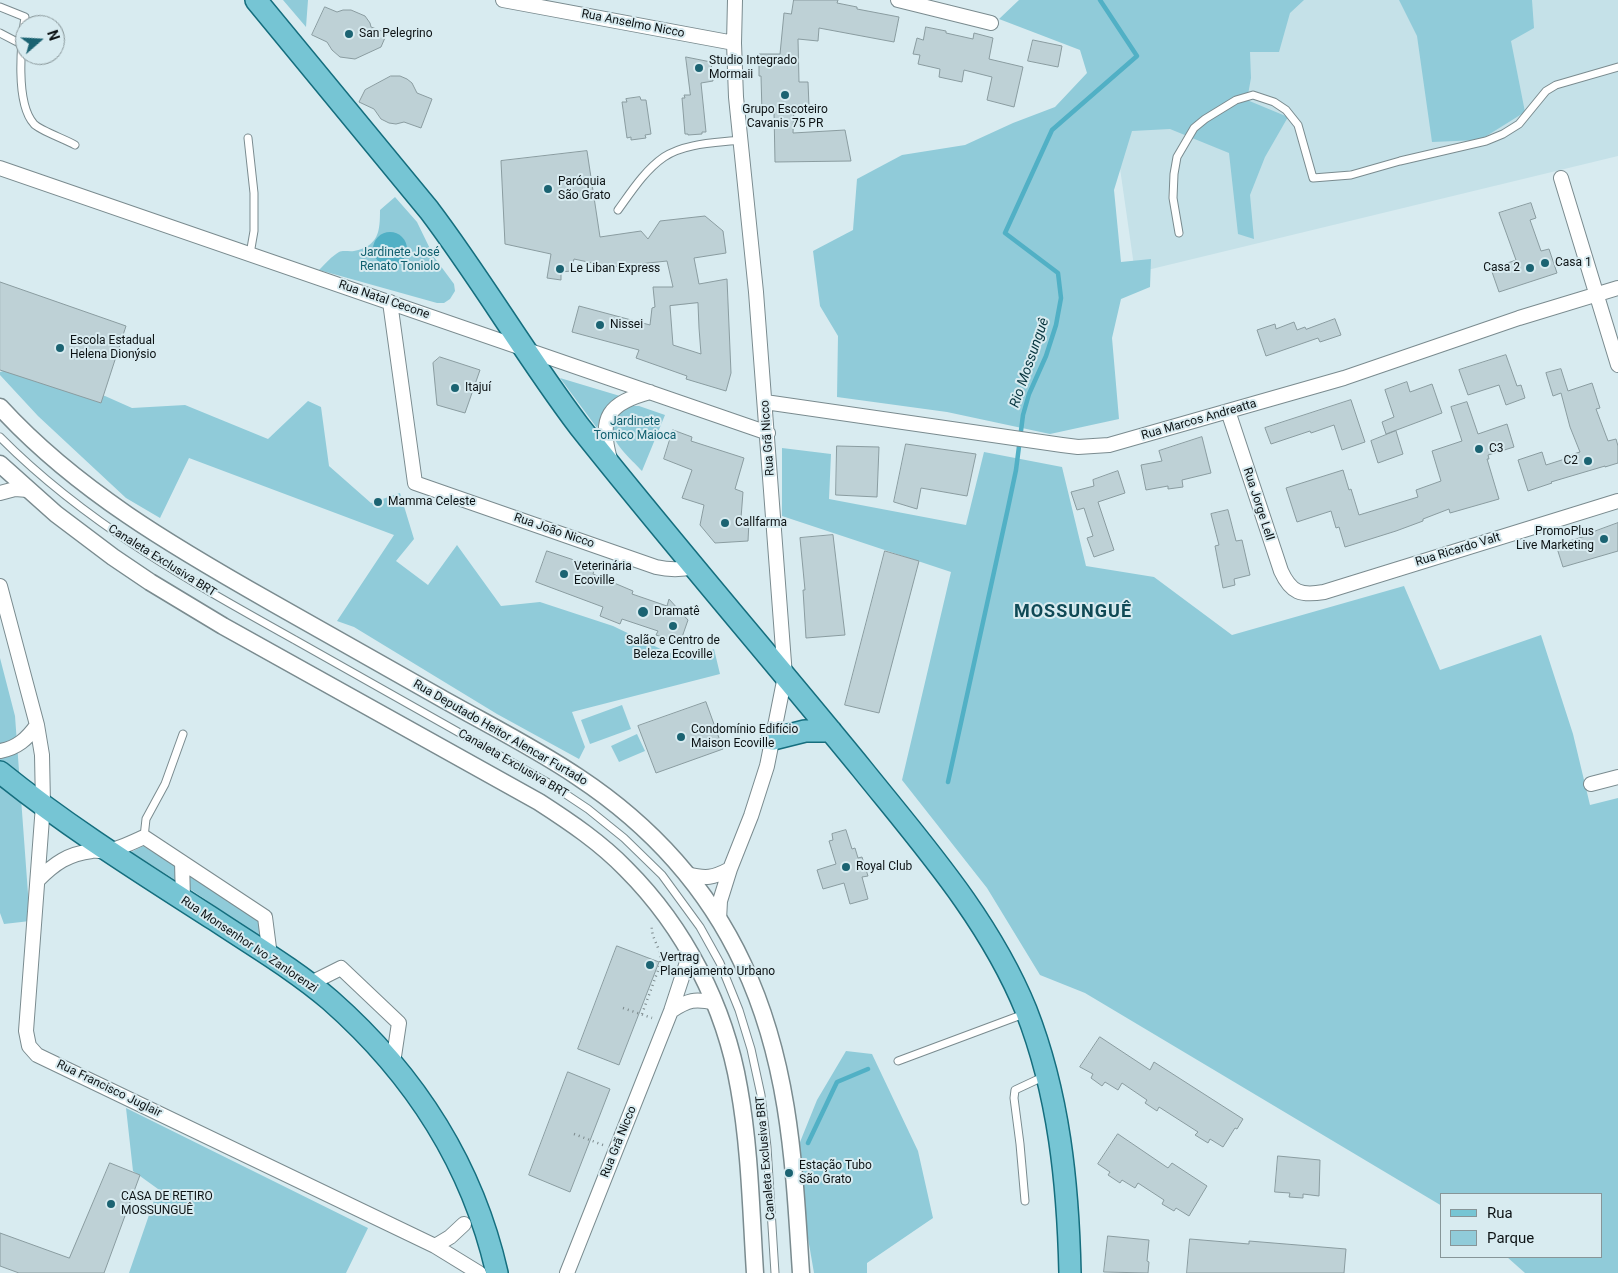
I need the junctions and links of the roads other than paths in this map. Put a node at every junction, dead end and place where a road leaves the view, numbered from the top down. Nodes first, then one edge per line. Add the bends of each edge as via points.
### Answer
1 (256, 0) edge
2 (502, 0) edge
3 (735, 0) edge
4 (898, 0) edge
5 (0, 7) edge
6 (20, 15) edge
7 (991, 22) dead end
8 (0, 32) edge
9 (15, 41) edge
10 (734, 43) junction
11 (21, 65) edge
12 (1618, 67) edge
13 (248, 138) dead end
14 (740, 140) junction
15 (75, 145) dead end
16 (0, 168) edge
17 (1561, 178) dead end
18 (618, 210) dead end
19 (1179, 233) dead end
20 (250, 254) junction
21 (1618, 288) edge
22 (1597, 294) junction
23 (390, 302) junction
24 (524, 349) junction
25 (1618, 366) edge
26 (650, 392) junction
27 (766, 402) junction
28 (0, 407) edge
29 (1228, 411) junction
30 (768, 433) junction
31 (0, 437) edge
32 (0, 464) edge
33 (612, 467) junction
34 (28, 490) junction
35 (0, 493) edge
36 (1618, 501) edge
37 (694, 567) junction
38 (0, 586) edge
39 (1297, 592) joint
40 (786, 676) junction
41 (37, 725) junction
42 (831, 731) junction
43 (183, 734) dead end
44 (773, 739) junction
45 (0, 751) edge
46 (0, 772) edge
47 (1618, 777) edge
48 (1591, 784) dead end
49 (43, 805) junction
50 (144, 837) junction
51 (108, 851) junction
52 (182, 862) junction
53 (730, 869) junction
54 (687, 874) junction
55 (38, 880) junction
56 (183, 900) junction
57 (719, 920) junction
58 (690, 953) junction
59 (270, 956) junction
60 (309, 984) junction
61 (715, 1003) junction
62 (671, 1011) junction
63 (1027, 1013) junction
64 (898, 1061) dead end
65 (393, 1063) junction
66 (1047, 1075) junction
67 (1025, 1201) dead end
68 (464, 1224) dead end
69 (435, 1246) junction
70 (479, 1273) edge
71 (497, 1273) edge
72 (567, 1273) edge
73 (755, 1273) edge
74 (775, 1273) edge
75 (801, 1273) edge
76 (1070, 1273) edge

1 - 24 main road via 430,210
2 - 10 street, Rua Anselmo Nicco
3 - 10 street, Rua Grã Nicco
4 - 7 street
5 - 6 lane
8 - 9 lane
10 - 14 street, Rua Grã Nicco
11 - 15 lane via 26,108 34,124
12 - 19 lane via 1551,88 1519,124 1486,141 1351,175 1313,178 1298,125 1286,110 1253,95 1236,100 1194,128 1177,157 1173,198
13 - 20 lane via 254,193
14 - 18 lane via 683,148 664,156 647,171
14 - 27 street, Rua Grã Nicco
16 - 20 street, Rua Natal Cecone
17 - 22 street
20 - 23 street, Rua Natal Cecone
21 - 22 street, Rua Marcos Andreatta
22 - 25 street
22 - 29 street, Rua Marcos Andreatta via 1374,369
23 - 24 street, Rua Natal Cecone
23 - 37 street, Rua João Nicco via 415,483 656,567 666,570
24 - 26 street, Rua Natal Cecone
24 - 33 main road
26 - 30 street, Rua Natal Cecone
26 - 33 street via 623,401 608,415 605,436
27 - 29 street, Rua Marcos Andreatta via 1078,447 1109,445
27 - 30 street, Rua Grã Nicco
28 - 54 street, Rua Deputado Heitor Alencar Furtado via 56,461 159,536 554,761 606,796 635,820
29 - 39 street, Rua Jorge Lell via 1281,571
30 - 40 street, Rua Grã Nicco
31 - 74 lane, Canaleta Exclusiva BRT via 41,475 134,545 200,587 552,785 588,808 662,875 700,928 720,964 751,1049 765,1120
32 - 34 street
33 - 37 main road
34 - 35 street
34 - 58 street via 150,582 539,802 583,832 644,887
36 - 39 street, Rua Ricardo Valt via 1324,592
37 - 40 main road
38 - 41 street, Rua Francisco Juglair
40 - 42 main road
40 - 44 street, Rua Grã Nicco
41 - 45 street via 20,744
41 - 49 street, Rua Francisco Juglair via 42,755
42 - 44 main road via 805,731
42 - 63 main road via 958,891 1009,973
43 - 50 lane via 165,784 146,819
44 - 53 street, Rua Grã Nicco via 760,792
46 - 49 main road, Rua Monsenhor Ivo Zanlorenzi
47 - 48 street
49 - 51 main road, Rua Monsenhor Ivo Zanlorenzi
49 - 55 street, Rua Francisco Juglair
50 - 51 street
50 - 52 street
51 - 55 street via 94,850 62,859
51 - 56 main road, Rua Monsenhor Ivo Zanlorenzi
52 - 56 street
52 - 59 street via 265,917
53 - 54 street via 711,877
53 - 57 street, Rua Grã Nicco via 720,901
54 - 57 street, Rua Deputado Heitor Alencar Furtado
55 - 69 street, Rua Francisco Juglair via 26,1031 33,1051
56 - 59 main road, Rua Monsenhor Ivo Zanlorenzi
57 - 75 street, Rua Deputado Heitor Alencar Furtado via 744,965 780,1072 788,1118
58 - 61 street
58 - 62 street, Rua Grã Nicco
59 - 60 main road, Rua Monsenhor Ivo Zanlorenzi
60 - 65 main road, Rua Monsenhor Ivo Zanlorenzi
60 - 65 street via 341,968 399,1023
61 - 62 street via 692,1000
61 - 73 street via 733,1061 743,1112
62 - 72 street, Rua Grã Nicco
63 - 64 lane
63 - 66 main road
65 - 71 main road, Rua Monsenhor Ivo Zanlorenzi via 424,1104 455,1157 483,1222
66 - 67 lane via 1015,1090
66 - 76 main road via 1060,1135
68 - 69 street
69 - 70 street, Rua Francisco Juglair

